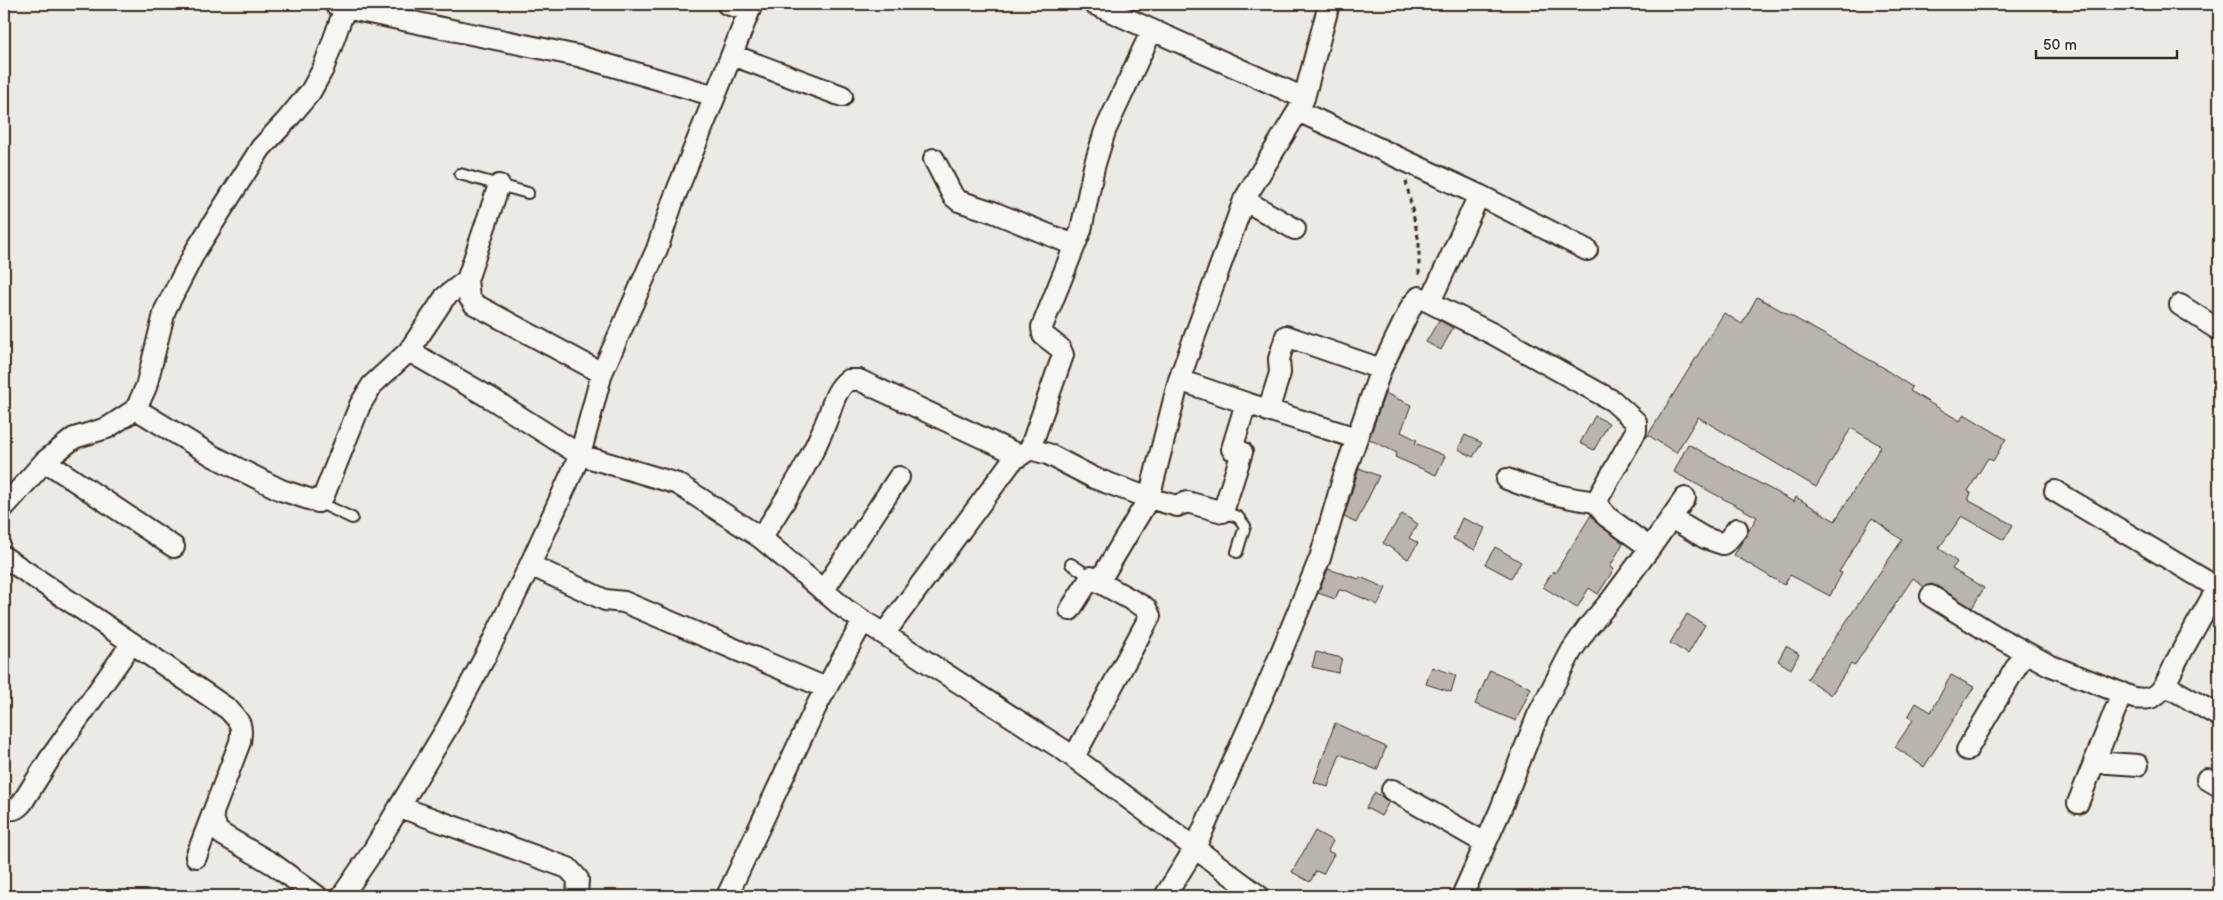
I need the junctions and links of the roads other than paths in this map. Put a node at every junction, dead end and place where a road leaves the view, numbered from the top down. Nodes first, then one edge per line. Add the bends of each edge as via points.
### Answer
1 (727, 4) edge
2 (1094, 4) edge
3 (1328, 4) edge
4 (340, 6) edge
5 (751, 7) edge
6 (1152, 30) junction
7 (732, 55) junction
8 (715, 96) junction
9 (842, 96) dead end
10 (1301, 105) junction
11 (934, 159) dead end
12 (460, 174) dead end
13 (499, 185) junction
14 (528, 193) dead end
15 (1479, 195) junction
16 (1244, 200) junction
17 (1295, 229) dead end
18 (1074, 246) junction
19 (1587, 250) dead end
20 (467, 280) junction
21 (1425, 299) junction
22 (2180, 305) dead end
23 (2219, 330) edge
24 (409, 351) junction
25 (1381, 369) junction
26 (602, 373) junction
27 (1178, 380) junction
28 (1246, 403) junction
29 (136, 409) junction
30 (1268, 411) junction
31 (1356, 438) junction
32 (1024, 452) junction
33 (580, 455) junction
34 (45, 461) junction
35 (899, 478) dead end
36 (1508, 479) dead end
37 (2055, 491) dead end
38 (1149, 498) junction
39 (1685, 498) dead end
40 (318, 502) junction
41 (1596, 502) junction
42 (4, 507) edge
43 (1223, 512) junction
44 (352, 518) dead end
45 (1671, 518) junction
46 (1737, 528) dead end
47 (761, 538) junction
48 (174, 547) dead end
49 (1650, 548) junction
50 (1237, 552) dead end
51 (4, 556) edge
52 (1071, 564) dead end
53 (530, 565) junction
54 (1095, 579) junction
55 (2218, 587) edge
56 (823, 591) junction
57 (1931, 596) dead end
58 (1070, 610) dead end
59 (864, 621) junction
60 (884, 634) junction
61 (132, 643) junction
62 (2025, 652) junction
63 (2165, 685) junction
64 (826, 688) junction
65 (2122, 693) junction
66 (2219, 716) edge
67 (1967, 750) dead end
68 (1074, 757) junction
69 (2094, 762) junction
70 (2138, 765) dead end
71 (1392, 790) dead end
72 (2078, 803) dead end
73 (4, 807) edge
74 (400, 807) junction
75 (212, 814) junction
76 (1485, 843) junction
77 (1195, 848) junction
78 (196, 857) dead end
79 (317, 896) edge
80 (342, 896) edge
81 (577, 896) edge
82 (727, 896) edge
83 (1165, 896) edge
84 (1259, 896) edge
85 (1462, 896) edge

1 - 5 street
2 - 6 street
3 - 10 street
4 - 8 street via 578,56
4 - 29 street via 322,69 311,91 261,148 196,250 165,310 146,387
5 - 7 street
6 - 10 street
6 - 18 street via 1105,131 1081,230
7 - 8 street
7 - 9 street
8 - 26 street via 656,249
10 - 15 street
10 - 16 street
11 - 18 street via 960,201
12 - 13 lane
13 - 14 lane
13 - 20 street
15 - 19 street
15 - 21 street
16 - 17 street
16 - 27 street
18 - 32 street via 1042,327 1043,335 1060,348 1063,355
20 - 24 street via 445,297
20 - 26 street via 474,304
21 - 25 street via 1412,305
21 - 41 street via 1613,402 1636,422 1636,431
22 - 23 street
24 - 33 street
24 - 40 street via 372,385 360,405 324,495
25 - 30 street via 1286,336 1278,359 1280,373
25 - 31 street
26 - 33 street
27 - 28 street
27 - 38 street
28 - 30 street
28 - 43 street via 1232,449 1242,452
29 - 34 street via 108,428 74,438
29 - 40 street via 213,456 281,490
30 - 31 street
31 - 77 street via 1320,558
32 - 38 street via 1048,454 1094,478
32 - 47 street via 859,380 848,380 840,386 822,433 802,472
32 - 60 street
33 - 47 street via 678,484
33 - 53 street
34 - 42 street
34 - 48 street
35 - 56 street
36 - 41 street via 1535,491
37 - 55 street
38 - 43 street via 1177,506 1187,502
38 - 54 street
39 - 45 street
40 - 44 lane
41 - 49 street via 1606,516
43 - 50 lane via 1238,517 1245,526
45 - 46 street via 1722,544
45 - 49 street
47 - 56 street
49 - 76 street via 1572,650 1538,715
51 - 61 street
52 - 54 lane
53 - 64 street via 605,600 624,602
53 - 74 street via 447,728
54 - 58 street
54 - 68 street via 1146,608 1150,616
55 - 63 street
56 - 59 street
57 - 62 street
59 - 60 street
59 - 64 street
60 - 68 street
61 - 73 street via 22,803 17,809
61 - 75 street via 228,709 239,721 242,728 240,742
62 - 65 street via 2049,665
62 - 67 street
63 - 65 street via 2157,696 2147,700
63 - 66 street
64 - 82 street
65 - 69 street
68 - 77 street
69 - 70 street
69 - 72 street
71 - 76 street
74 - 80 street
74 - 81 street via 568,868 578,879
75 - 78 street
75 - 79 street via 217,830 223,835
76 - 85 street
77 - 83 street
77 - 84 street

